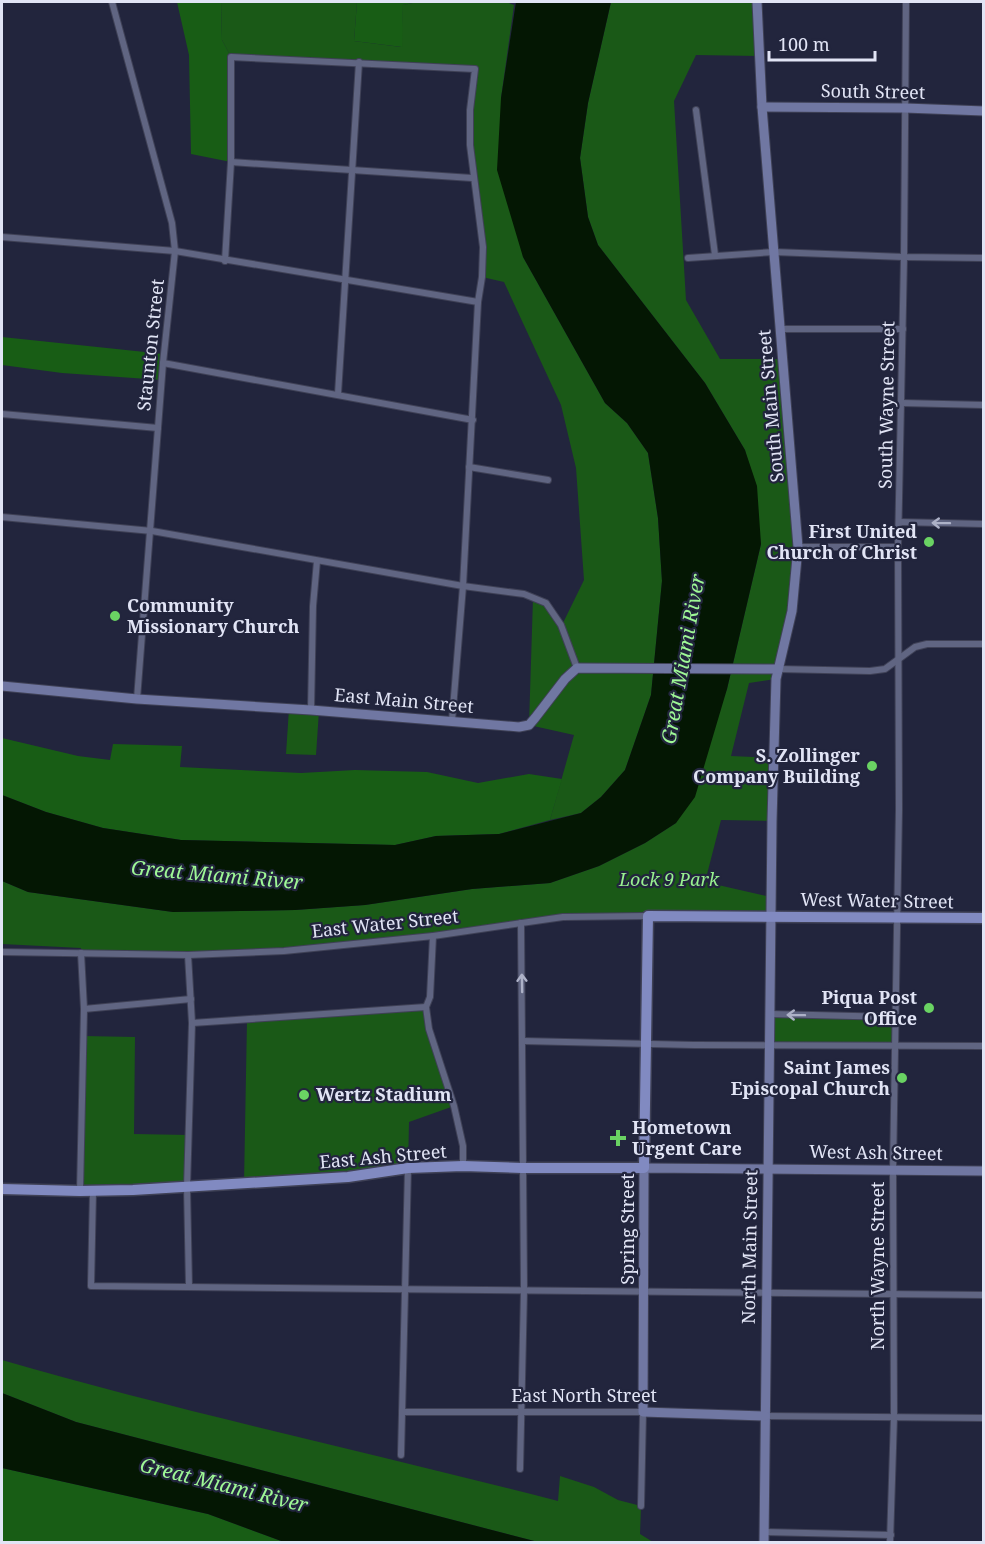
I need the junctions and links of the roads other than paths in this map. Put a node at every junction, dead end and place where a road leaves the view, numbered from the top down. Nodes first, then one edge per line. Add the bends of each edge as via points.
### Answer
1 (112, 2) edge
2 (757, 2) edge
3 (906, 2) edge
4 (359, 62) junction
5 (762, 107) junction
6 (906, 108) junction
7 (696, 110) dead end
8 (984, 111) edge
9 (231, 162) junction
10 (351, 170) junction
11 (472, 178) junction
12 (2, 237) edge
13 (176, 251) junction
14 (774, 252) junction
15 (715, 255) junction
16 (904, 257) junction
17 (688, 258) dead end
18 (984, 258) edge
19 (225, 261) junction
20 (345, 280) junction
21 (478, 302) junction
22 (781, 328) junction
23 (903, 329) junction
24 (163, 363) junction
25 (338, 394) junction
26 (902, 403) junction
27 (984, 405) edge
28 (2, 414) edge
29 (473, 420) junction
30 (158, 428) junction
31 (469, 467) junction
32 (548, 480) dead end
33 (2, 517) edge
34 (899, 522) junction
35 (984, 524) edge
36 (152, 531) junction
37 (798, 547) junction
38 (898, 547) junction
39 (317, 561) junction
40 (463, 586) junction
41 (984, 644) edge
42 (899, 660) junction
43 (577, 668) junction
44 (778, 669) junction
45 (2, 686) edge
46 (137, 699) junction
47 (311, 710) junction
48 (452, 721) junction
49 (772, 807) joint
50 (899, 809) joint
51 (648, 916) junction
52 (771, 916) junction
53 (898, 917) junction
54 (984, 918) edge
55 (521, 923) junction
56 (433, 936) junction
57 (2, 952) edge
58 (81, 953) junction
59 (189, 955) junction
60 (190, 999) junction
61 (426, 1007) junction
62 (84, 1009) junction
63 (770, 1014) junction
64 (896, 1017) junction
65 (192, 1023) junction
66 (523, 1041) junction
67 (647, 1043) junction
68 (770, 1046) junction
69 (895, 1046) junction
70 (984, 1046) edge
71 (463, 1166) junction
72 (408, 1168) junction
73 (522, 1168) junction
74 (644, 1168) junction
75 (768, 1169) junction
76 (893, 1170) junction
77 (984, 1171) edge
78 (187, 1187) junction
79 (2, 1189) edge
80 (80, 1191) junction
81 (93, 1191) junction
82 (189, 1287) junction
83 (405, 1289) junction
84 (524, 1290) junction
85 (644, 1292) junction
86 (767, 1293) junction
87 (894, 1294) junction
88 (984, 1295) edge
89 (402, 1412) junction
90 (522, 1412) junction
91 (643, 1412) junction
92 (765, 1416) junction
93 (894, 1417) junction
94 (984, 1418) edge
95 (401, 1455) dead end
96 (520, 1468) dead end
97 (641, 1506) dead end
98 (764, 1538) edge
99 (890, 1539) edge

1 - 13 street, Staunton Street via 172,223
2 - 5 street, South Main Street
3 - 6 street, South Wayne Street
4 - 9 street via 231,57
4 - 10 street
4 - 11 street via 475,69 470,110
5 - 6 street, South Street
5 - 14 street, South Main Street
6 - 8 street, South Street
6 - 16 street, South Wayne Street
7 - 15 street
9 - 10 street
9 - 19 street
10 - 11 street
10 - 20 street
11 - 21 street via 483,247
12 - 13 street
13 - 19 street
13 - 24 street, Staunton Street
14 - 15 street
14 - 16 street
14 - 22 street, South Main Street
15 - 17 street
16 - 18 street
16 - 23 street, South Wayne Street
19 - 20 street
20 - 21 street
20 - 25 street
21 - 29 street
22 - 23 street
22 - 37 street, South Main Street
23 - 26 street, South Wayne Street
24 - 25 street
24 - 30 street, Staunton Street
25 - 29 street
26 - 27 street
26 - 34 street, South Wayne Street
28 - 30 street
29 - 31 street
30 - 36 street, Staunton Street
31 - 32 street
31 - 40 street
33 - 36 street
35 -> 34 street
34 - 38 street, South Wayne Street
36 - 39 street
36 - 46 street, Staunton Street
37 - 38 street
37 - 44 street, South Main Street via 792,611
38 - 42 street, South Wayne Street
39 - 40 street
39 - 47 street
40 - 43 street via 524,594 546,603 561,625
40 - 48 street
41 - 42 street via 927,644 915,647
42 - 44 street via 885,669 870,671
42 - 50 street, South Wayne Street
43 - 44 street
43 - 48 street, East Main Street via 529,725
44 - 49 street, South Main Street
45 - 46 street, East Main Street
46 - 47 street, East Main Street
47 - 48 street, East Main Street
49 - 52 street, North Main Street
50 - 53 street, North Wayne Street
51 - 52 main road, East Water Street
51 - 55 street, East Water Street via 563,917
51 - 67 main road, Spring Street
52 - 53 main road, West Water Street
52 - 63 street, North Main Street
53 - 54 main road, West Water Street
53 - 64 street, North Wayne Street
55 - 56 street, East Water Street
66 -> 55 street
56 - 59 street, East Water Street via 284,951
56 - 61 street
57 - 58 street, East Water Street
58 - 59 street, East Water Street
58 - 62 street
59 - 60 street
60 - 62 street
60 - 65 street
61 - 65 street
61 - 71 street via 429,1029 454,1106
62 - 80 street
64 -> 63 street
63 - 68 street, North Main Street
64 - 69 street, North Wayne Street
65 - 78 street
66 - 67 street
66 - 73 street
67 - 68 street
67 - 74 main road, Spring Street
68 - 69 street
68 - 75 street, North Main Street
69 - 70 street
69 - 76 street, North Wayne Street
71 - 72 main road, East Ash Street
71 - 73 main road, East Ash Street
72 - 78 main road, East Ash Street via 348,1177
72 - 83 street
73 - 74 main road, East Ash Street
73 - 84 street
74 - 75 street, East Ash Street
74 - 85 street, Spring Street
75 - 76 street, West Ash Street
75 - 86 street, North Main Street
76 - 77 street, West Ash Street
76 - 87 street, North Wayne Street
78 - 81 main road, East Ash Street
78 - 82 street
79 - 80 main road, East Ash Street
80 - 81 main road, East Ash Street
81 - 82 street via 92,1286
82 - 83 street
83 - 84 street
83 - 89 street
84 - 85 street
84 - 90 street
85 - 86 street
85 - 91 street, Spring Street
86 - 87 street
86 - 92 street, North Main Street
87 - 88 street
87 - 93 street, North Wayne Street
89 - 90 street, East North Street
89 - 95 street
90 - 91 street, East North Street
90 - 96 street
91 - 92 street, East North Street
91 - 97 street, Spring Street
92 - 93 street
92 - 98 street, North Main Street
93 - 94 street
93 - 99 street, North Wayne Street
98 - 99 street

